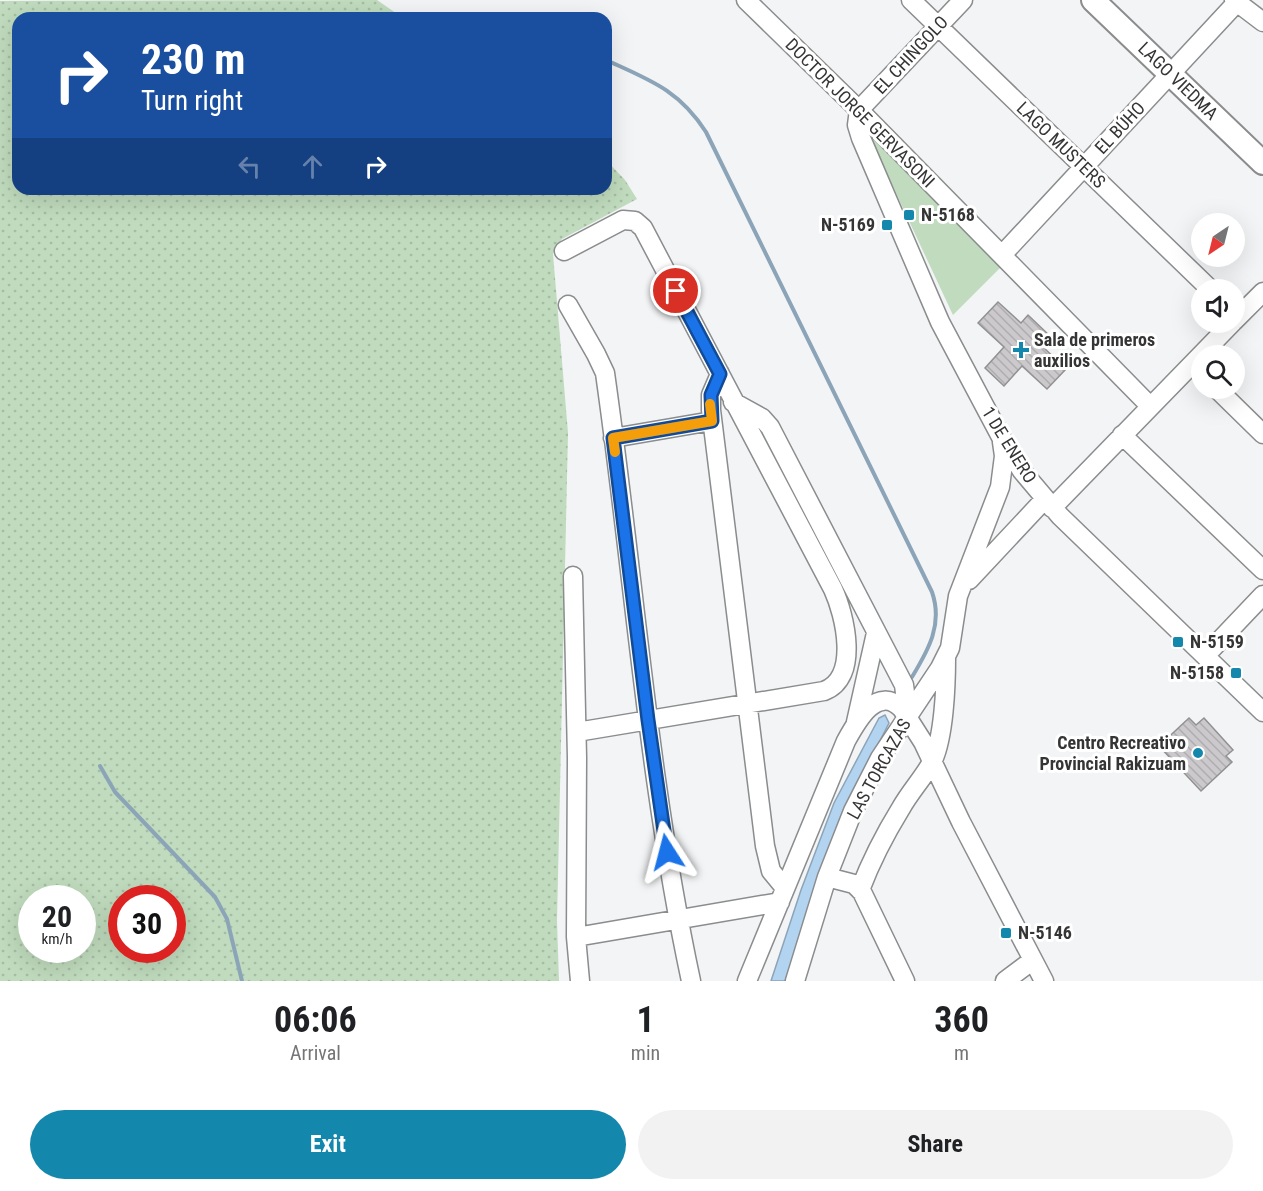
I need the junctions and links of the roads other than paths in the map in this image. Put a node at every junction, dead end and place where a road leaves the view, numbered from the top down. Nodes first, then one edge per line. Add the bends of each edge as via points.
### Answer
1 (746, 0) edge
2 (911, 0) edge
3 (963, 0) edge
4 (1093, 0) edge
5 (1237, 1) edge
6 (1263, 22) edge
7 (938, 27) junction
8 (1170, 74) junction
9 (859, 110) junction
10 (1263, 162) edge
11 (1084, 167) junction
12 (564, 251) dead end
13 (1002, 255) junction
14 (1200, 279) edge
15 (1261, 298) edge
16 (568, 305) dead end
17 (1245, 310) edge
18 (720, 374) junction
19 (1191, 374) edge
20 (1227, 399) edge
21 (735, 403) junction
22 (1150, 406) junction
23 (711, 415) junction
24 (1263, 434) edge
25 (1122, 435) junction
26 (1001, 437) junction
27 (613, 438) junction
28 (1048, 504) junction
29 (1263, 570) edge
30 (573, 576) dead end
31 (1263, 595) edge
32 (958, 596) junction
33 (876, 633) junction
34 (1205, 656) junction
35 (946, 658) junction
36 (747, 704) junction
37 (1263, 712) edge
38 (908, 716) junction
39 (648, 720) junction
40 (856, 724) junction
41 (577, 732) junction
42 (932, 761) junction
43 (827, 877) junction
44 (860, 890) junction
45 (782, 895) junction
46 (677, 919) junction
47 (576, 937) junction
48 (1033, 960) junction
49 (580, 981) edge
50 (690, 981) edge
51 (747, 981) edge
52 (795, 981) edge
53 (905, 981) edge
54 (1005, 981) edge
55 (1044, 981) edge

1 - 9 street, DOCTOR JORGE GERVASONI
2 - 7 street, LAGO MUSTERS
3 - 7 street, EL CHINGOLO
4 - 8 main road, LAGO VIEDMA
5 - 6 street
5 - 8 street, EL BÚHO
7 - 9 street, EL CHINGOLO
7 - 11 street, LAGO MUSTERS
8 - 10 main road, LAGO VIEDMA
8 - 11 street, EL BÚHO
9 - 13 street, DOCTOR JORGE GERVASONI
9 - 26 street, 1 DE ENERO via 858,132 929,297
11 - 13 street, EL BÚHO
11 - 14 street, LAGO MUSTERS
12 - 18 street via 623,220 639,224
13 - 22 street, DOCTOR JORGE GERVASONI
15 - 17 street, LAS TORCAZAS
16 - 27 street via 605,373
18 - 21 street
18 - 23 street via 711,395
19 - 22 street, LAS TORCAZAS
20 - 24 street
21 - 23 street via 721,401
21 - 33 street via 770,427
21 - 36 street via 833,589 846,634 843,670 831,688
22 - 25 street, LAS TORCAZAS
23 - 27 street
23 - 36 street
25 - 28 street, LAS TORCAZAS
25 - 29 street
26 - 28 street, 1 DE ENERO
26 - 32 street, LAS TORCAZAS via 1004,456 1000,487
27 - 39 street
28 - 32 street, LAS TORCAZAS via 979,568
28 - 34 street, 1 DE ENERO
30 - 41 street
31 - 34 street
32 - 35 street, LAS TORCAZAS
33 - 38 street via 904,685
33 - 40 street
34 - 37 street, 1 DE ENERO
35 - 38 street, LAS TORCAZAS
35 - 42 street via 946,686
36 - 39 street
36 - 45 street via 766,855
38 - 40 street via 898,705 882,701 868,709
38 - 42 street
38 - 43 street, LAS TORCAZAS via 866,784
39 - 41 street
39 - 46 street
40 - 45 street via 840,753
41 - 47 street
42 - 44 street via 891,824
42 - 48 street
43 - 44 street via 854,884
43 - 52 street, LAS TORCAZAS
44 - 53 street
45 - 46 street
45 - 51 street
46 - 47 street
46 - 50 street
47 - 49 street
48 - 54 street
48 - 55 street

